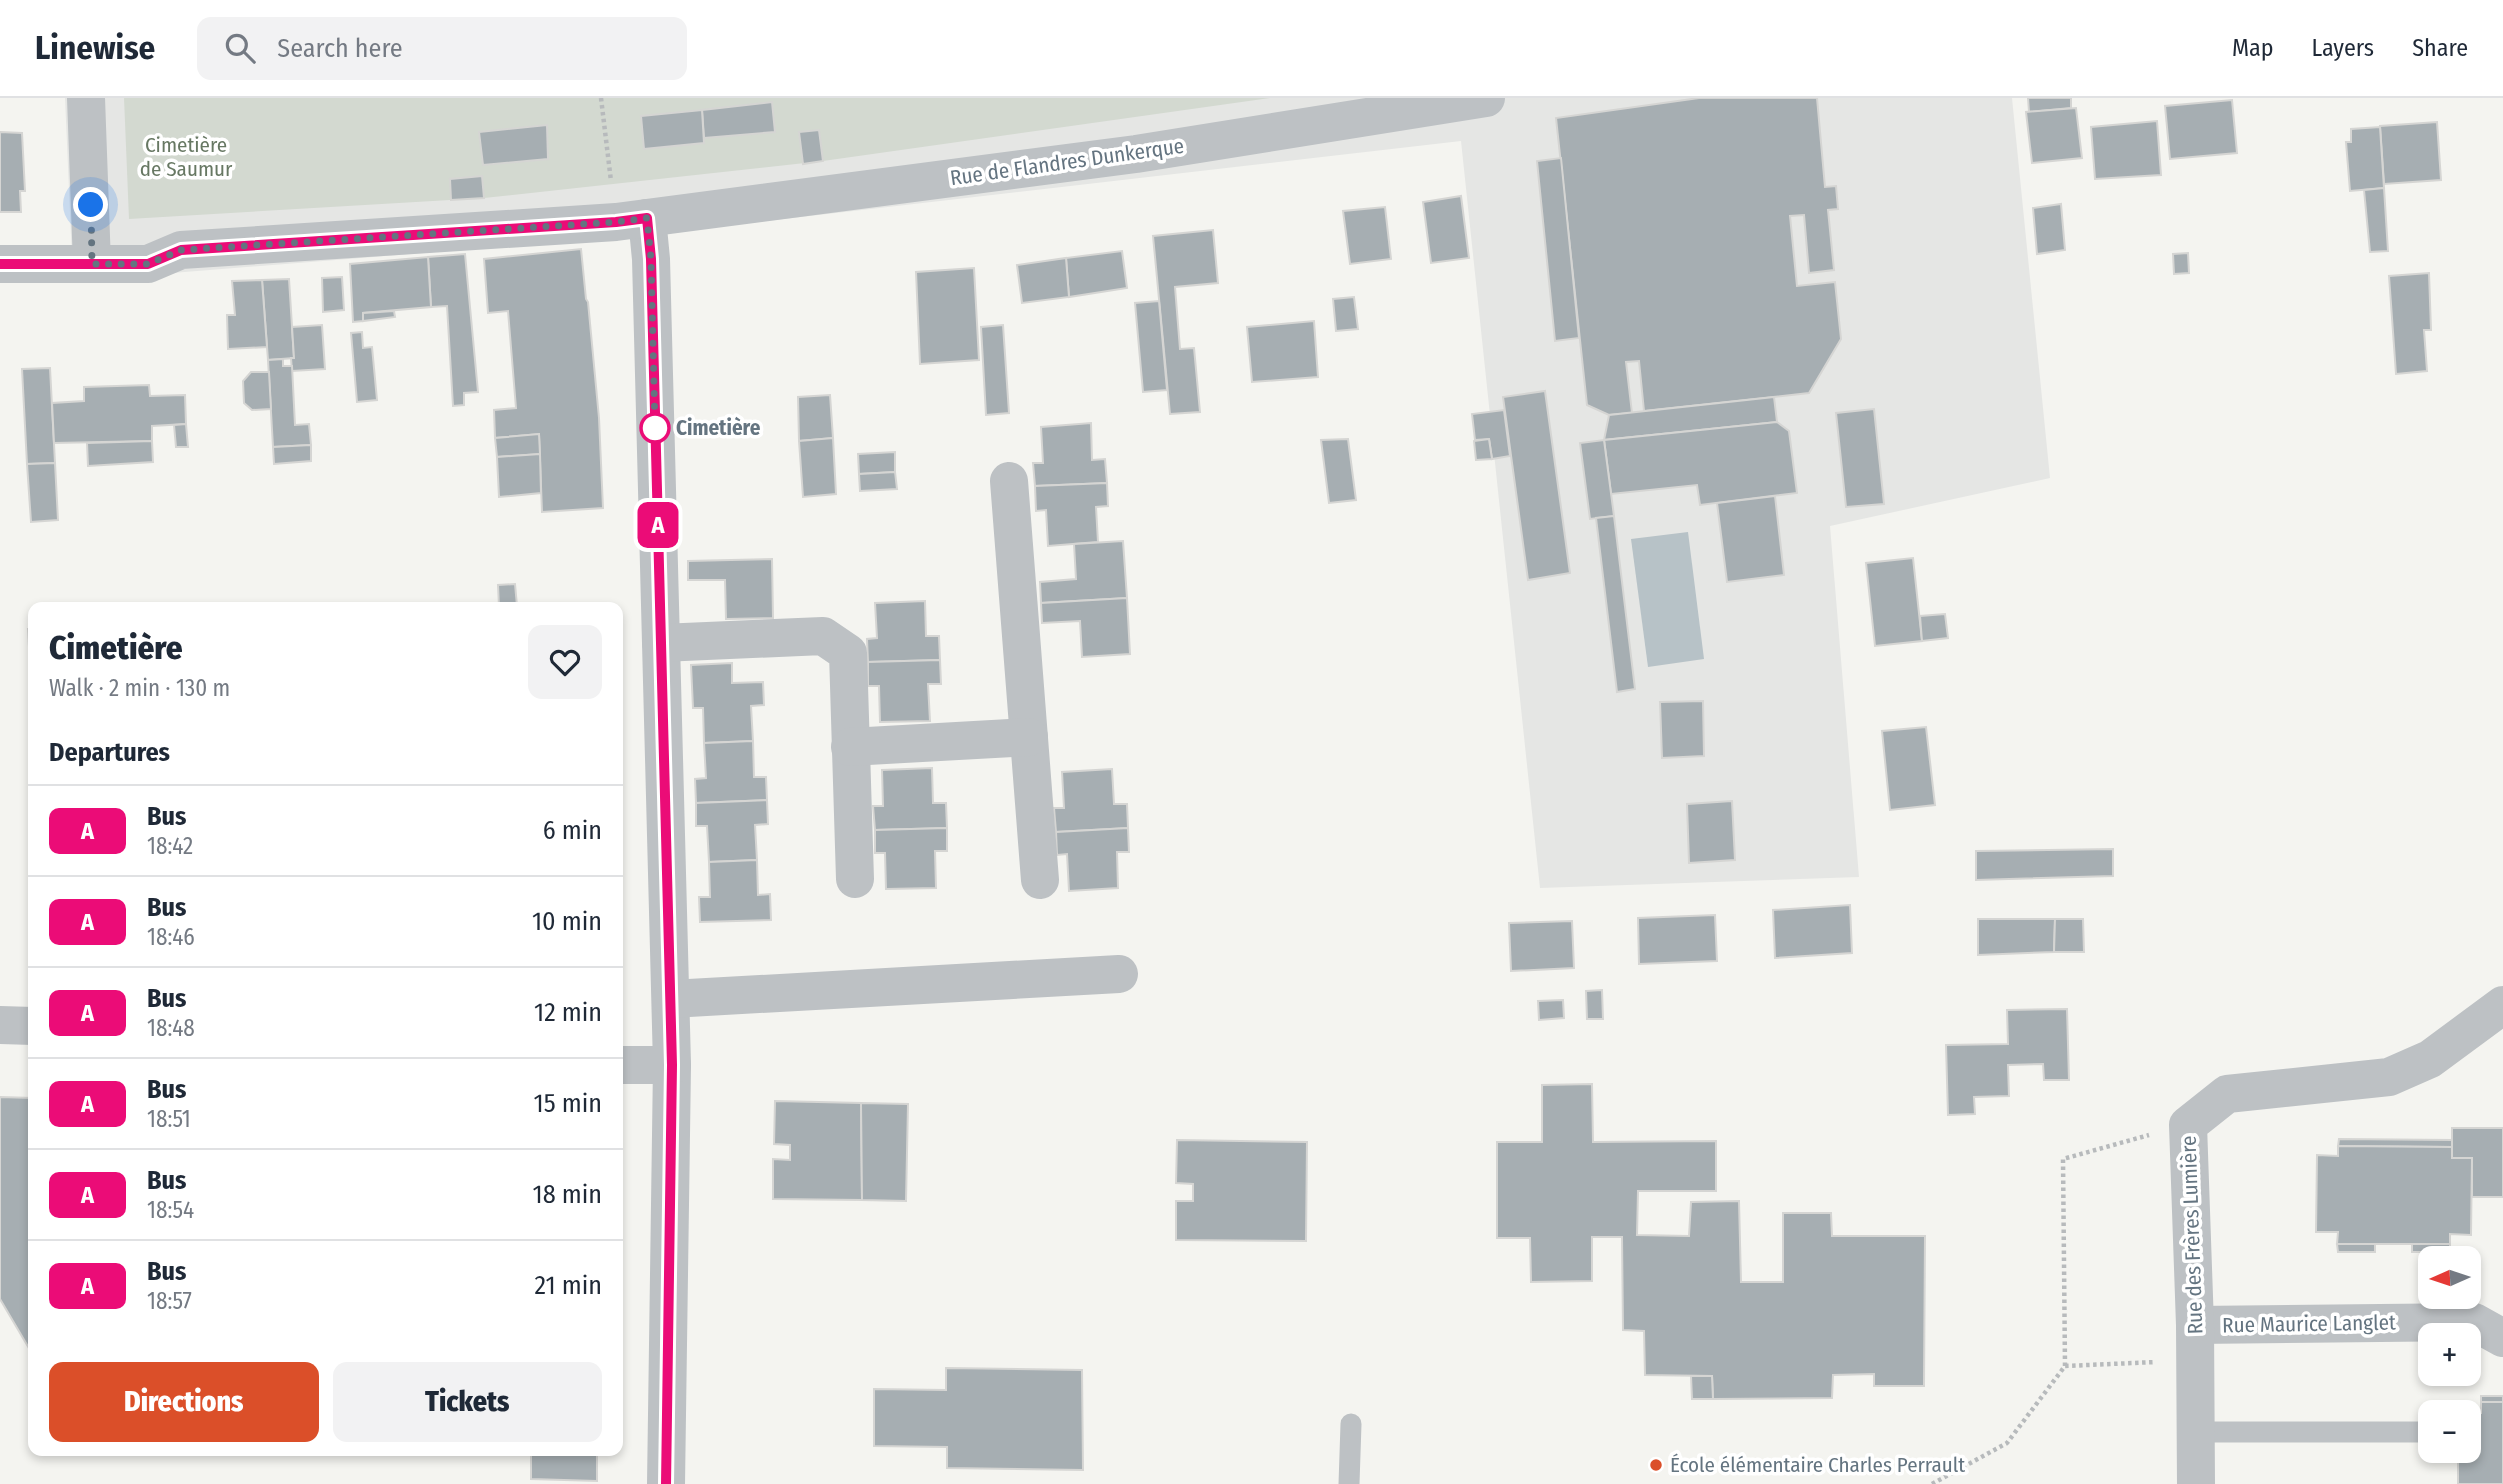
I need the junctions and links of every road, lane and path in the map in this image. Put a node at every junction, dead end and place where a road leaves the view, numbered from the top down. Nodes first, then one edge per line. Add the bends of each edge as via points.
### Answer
1 (86, 98) edge
2 (601, 98) edge
3 (1486, 98) edge
4 (631, 220) junction
5 (0, 264) edge
6 (92, 264) junction
7 (1009, 481) dead end
8 (661, 643) junction
9 (1029, 737) junction
10 (850, 747) junction
11 (855, 878) dead end
12 (1040, 880) dead end
13 (1119, 974) dead end
14 (671, 999) junction
15 (2503, 1005) edge
16 (0, 1025) edge
17 (28, 1026) edge
18 (672, 1065) junction
19 (623, 1066) edge
20 (2188, 1125) junction
21 (2503, 1338) edge
22 (2195, 1343) junction
23 (2065, 1366) junction
24 (1352, 1424) dead end
25 (2196, 1432) junction
26 (2418, 1432) edge
27 (666, 1484) edge
28 (1349, 1484) edge
29 (1932, 1484) edge
30 (2196, 1484) edge

1 - 6 street
2 - 4 path
3 - 4 street, Rue de Flandres Dunkerque via 1136,154
4 - 6 street, Rue de Flandres Dunkerque via 181,250 148,264
4 - 8 street via 651,259
5 - 6 street, Rue de Flandres Dunkerque
7 - 9 street
8 - 10 street via 823,636 848,653
8 - 14 street
9 - 10 street
9 - 12 street
10 - 11 street
13 - 14 street
14 - 18 street
15 - 20 street, Rue des Frères Lumière via 2430,1059 2389,1077 2227,1094
16 - 17 street
18 - 19 street
18 - 27 street
20 - 22 street, Rue des Frères Lumière
20 - 23 path via 2063,1159
21 - 22 street, Rue Maurice Langlet via 2474,1322
22 - 23 path
22 - 25 street, Rue des Frères Lumière
23 - 29 path via 2007,1443
24 - 28 lane
25 - 26 lane
25 - 30 street, Rue des Frères Lumière

